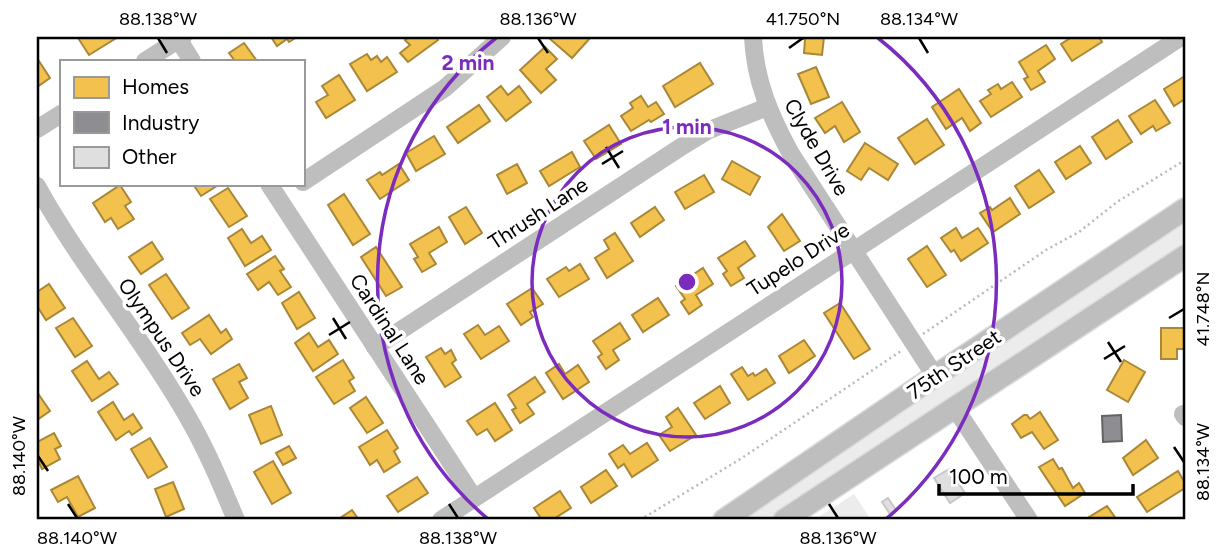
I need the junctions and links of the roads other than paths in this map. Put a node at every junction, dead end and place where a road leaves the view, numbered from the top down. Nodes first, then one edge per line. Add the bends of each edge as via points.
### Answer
1 (502, 37) edge
2 (753, 37) edge
3 (1181, 37) edge
4 (179, 38) edge
5 (146, 60) edge
6 (191, 60) edge
7 (767, 107) junction
8 (60, 115) edge
9 (37, 129) edge
10 (304, 181) edge
11 (37, 186) edge
12 (290, 186) edge
13 (273, 191) edge
14 (1185, 209) edge
15 (854, 251) junction
16 (1185, 256) edge
17 (375, 347) junction
18 (935, 376) junction
19 (955, 408) junction
20 (474, 498) junction
21 (236, 520) edge
22 (441, 520) edge
23 (724, 520) edge
24 (784, 520) edge
25 (1029, 520) edge

1 - 10 street via 445,88
2 - 7 street, Clyde Drive
3 - 15 street, Tupelo Drive
4 - 5 street
4 - 6 street
7 - 15 street, Clyde Drive via 791,154
7 - 17 street, Thrush Lane via 684,145
8 - 9 street
11 - 21 street, Olympus Drive via 63,233 182,406
12 - 13 street
13 - 17 street, Cardinal Lane
14 - 18 main road, 75th Street
15 - 18 street, Clyde Drive
15 - 20 street, Tupelo Drive
16 - 19 main road, 75th Street
17 - 20 street, Cardinal Lane
18 - 23 main road, 75th Street
19 - 24 main road, 75th Street
19 - 25 street
20 - 22 street, Tupelo Drive

